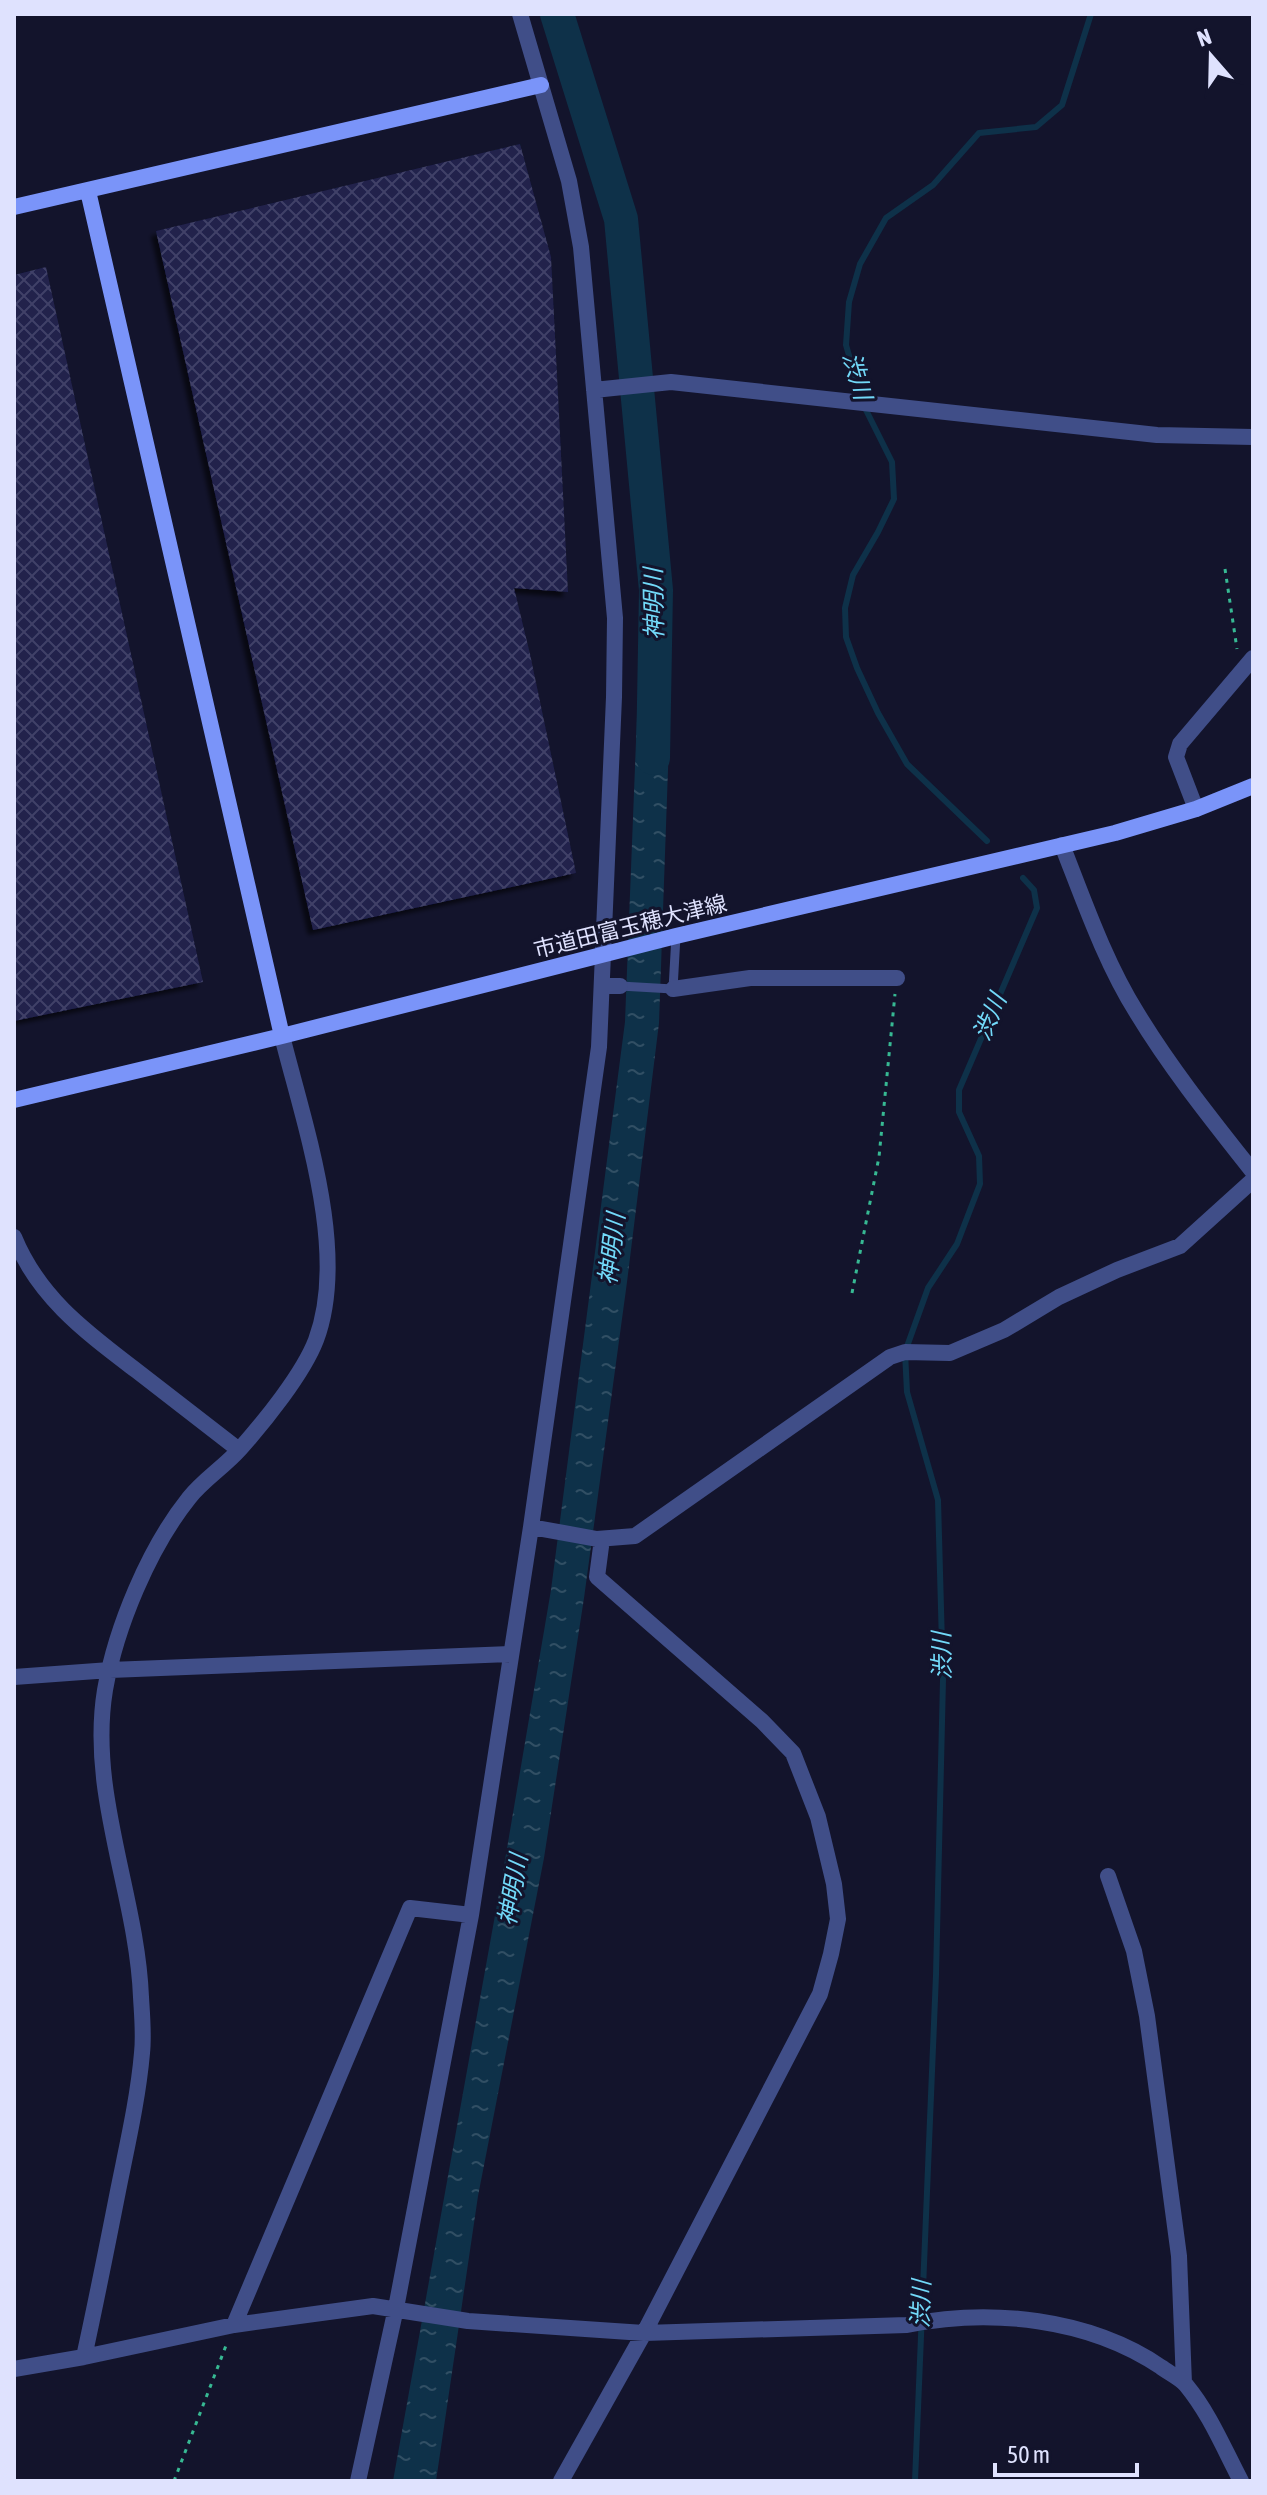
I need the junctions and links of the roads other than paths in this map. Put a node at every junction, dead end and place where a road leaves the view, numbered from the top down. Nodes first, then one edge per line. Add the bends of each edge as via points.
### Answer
1 (520, 14) edge
2 (541, 85) junction
3 (88, 191) junction
4 (14, 207) edge
5 (601, 389) junction
6 (1253, 437) edge
7 (1253, 658) edge
8 (1253, 786) edge
9 (1196, 809) junction
10 (1062, 845) junction
11 (673, 937) junction
12 (611, 953) junction
13 (897, 978) road end
14 (602, 986) junction
15 (620, 986) joint
16 (668, 989) junction
17 (282, 1036) junction
18 (14, 1100) edge
19 (1253, 1172) edge
20 (1253, 1180) edge
21 (14, 1237) edge
22 (239, 1450) junction
23 (538, 1529) junction
24 (600, 1539) junction
25 (511, 1654) junction
26 (110, 1670) junction
27 (14, 1677) edge
28 (1108, 1876) dead end
29 (471, 1915) junction
30 (403, 2309) junction
31 (234, 2325) junction
32 (644, 2333) junction
33 (84, 2357) junction
34 (14, 2369) edge
35 (1184, 2383) junction
36 (1244, 2476) edge
37 (358, 2481) edge
38 (561, 2481) edge

1 - 2 street
2 - 3 street
2 - 5 street via 569,181
3 - 4 street
3 - 17 street
5 - 6 street via 671,382 1157,435
5 - 12 street via 615,618
7 - 9 street via 1180,744 1176,757
8 - 9 street, 市道田富玉穂大津線
9 - 10 street, 市道田富玉穂大津線
10 - 11 street, 市道田富玉穂大津線
10 - 19 street via 1135,1011
11 - 12 street, 市道田富玉穂大津線
11 - 16 lane
12 - 14 street
12 - 17 street, 市道田富玉穂大津線
13 - 16 street via 750,978
14 - 15 street
14 - 23 street via 599,1047
15 - 16 lane
17 - 18 street, 市道田富玉穂大津線
17 - 22 street via 323,1201 327,1276 317,1339
20 - 24 street via 1180,1246 1117,1270 950,1353 890,1357 635,1536
21 - 22 street via 46,1293 83,1329
22 - 26 street via 190,1496 165,1534 120,1633
23 - 24 street
23 - 25 street
24 - 32 street via 597,1577 793,1753 818,1817 838,1919 820,1994
25 - 26 street
25 - 29 street
26 - 27 street
26 - 33 street via 102,1734 106,1785 134,1932 143,2051
28 - 35 street via 1134,1951 1147,2016 1179,2256
29 - 30 street
29 - 31 street via 410,1908
30 - 31 street via 373,2306
30 - 32 street via 468,2321
30 - 37 street
31 - 33 street
32 - 35 street via 907,2325 978,2316 1040,2321 1142,2354
32 - 38 street
33 - 34 street
35 - 36 street

